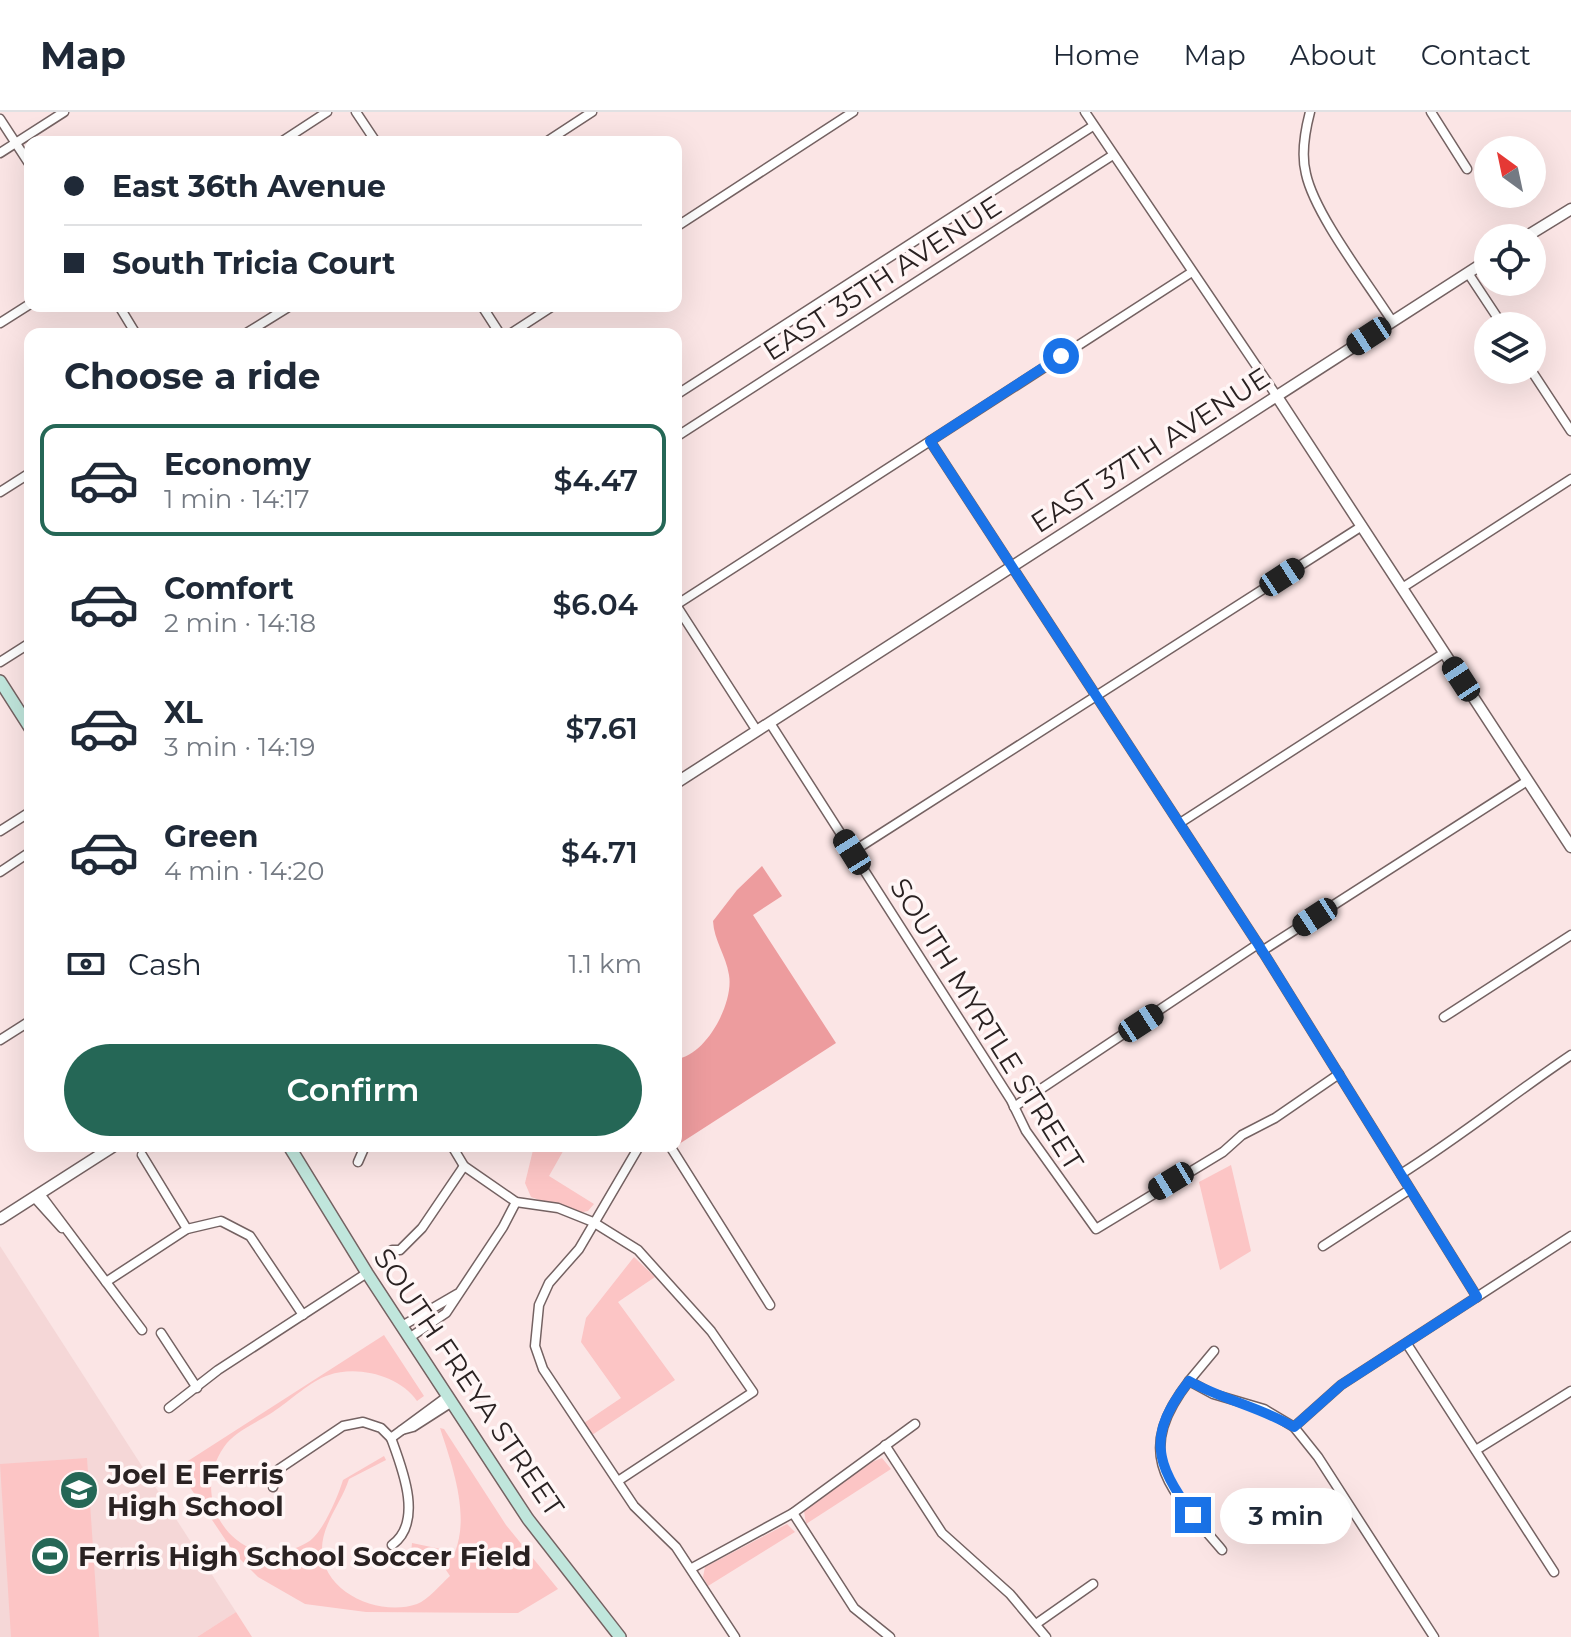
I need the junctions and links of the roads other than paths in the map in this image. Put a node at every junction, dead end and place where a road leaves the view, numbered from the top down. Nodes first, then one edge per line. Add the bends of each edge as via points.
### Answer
1 (64, 112) edge
2 (327, 112) edge
3 (356, 112) edge
4 (592, 112) edge
5 (853, 112) edge
6 (1085, 112) edge
7 (1310, 112) edge
8 (1431, 112) edge
9 (0, 119) edge
10 (1093, 126) junction
11 (27, 136) edge
12 (290, 136) edge
13 (372, 136) edge
14 (555, 136) edge
15 (24, 138) edge
16 (16, 143) junction
17 (0, 153) edge
18 (1113, 155) junction
19 (24, 156) edge
20 (1467, 169) dead end
21 (1571, 209) edge
22 (682, 223) edge
23 (1546, 224) edge
24 (1474, 269) edge
25 (1192, 272) junction
26 (1468, 273) junction
27 (24, 308) edge
28 (280, 312) edge
29 (544, 312) edge
30 (1494, 312) edge
31 (1392, 321) junction
32 (0, 323) edge
33 (255, 328) edge
34 (519, 328) edge
35 (1540, 384) edge
36 (682, 391) edge
37 (1276, 395) junction
38 (1571, 431) edge
39 (682, 433) edge
40 (930, 441) junction
41 (24, 477) edge
42 (1571, 479) edge
43 (0, 492) edge
44 (1362, 526) junction
45 (1013, 567) junction
46 (1402, 588) junction
47 (682, 601) edge
48 (682, 614) edge
49 (24, 647) edge
50 (1444, 653) junction
51 (0, 662) edge
52 (0, 681) edge
53 (1095, 696) junction
54 (24, 719) edge
55 (770, 723) junction
56 (757, 731) junction
57 (682, 779) edge
58 (1527, 781) junction
59 (24, 816) edge
60 (1180, 823) junction
61 (0, 831) edge
62 (1569, 840) edge
63 (852, 852) junction
64 (24, 856) edge
65 (0, 872) edge
66 (1571, 935) edge
67 (1260, 948) junction
68 (1444, 1017) dead end
69 (24, 1025) edge
70 (0, 1040) edge
71 (1571, 1055) edge
72 (1339, 1074) junction
73 (1014, 1107) junction
74 (105, 1152) edge
75 (293, 1152) edge
76 (362, 1152) edge
77 (456, 1152) edge
78 (636, 1152) edge
79 (674, 1152) edge
80 (142, 1155) dead end
81 (358, 1162) dead end
82 (464, 1166) junction
83 (1401, 1174) junction
84 (1409, 1190) junction
85 (37, 1196) junction
86 (516, 1202) junction
87 (0, 1219) edge
88 (593, 1222) junction
89 (187, 1229) junction
90 (1571, 1236) edge
91 (1323, 1246) dead end
92 (398, 1261) dead end
93 (367, 1273) junction
94 (106, 1282) junction
95 (458, 1294) junction
96 (1477, 1297) junction
97 (770, 1305) dead end
98 (303, 1315) junction
99 (402, 1326) junction
100 (142, 1330) dead end
101 (161, 1333) dead end
102 (409, 1338) junction
103 (1407, 1344) junction
104 (1214, 1351) dead end
105 (1189, 1381) junction
106 (197, 1388) junction
107 (1571, 1391) edge
108 (450, 1399) junction
109 (169, 1408) dead end
110 (915, 1424) dead end
111 (1294, 1427) junction
112 (391, 1438) junction
113 (885, 1445) junction
114 (1476, 1450) junction
115 (618, 1481) junction
116 (273, 1487) dead end
117 (793, 1513) junction
118 (392, 1545) dead end
119 (1222, 1550) dead end
120 (692, 1568) junction
121 (1554, 1572) dead end
122 (1093, 1584) dead end
123 (1036, 1624) junction
124 (620, 1637) edge
125 (735, 1637) edge
126 (890, 1637) edge
127 (1046, 1637) edge
128 (1434, 1637) edge

1 - 11 street
2 - 12 street
3 - 13 street
4 - 14 street
5 - 22 street
6 - 10 street
7 - 31 street via 1306,175 1320,207
8 - 20 street
9 - 16 street
10 - 18 street
10 - 36 street, EAST 35TH AVENUE
15 - 16 street
16 - 17 street
16 - 19 street
18 - 25 street
18 - 39 street, EAST 35TH AVENUE
21 - 23 street
24 - 26 street, EAST 37TH AVENUE
25 - 37 street
25 - 40 street
26 - 30 street
26 - 31 street, EAST 37TH AVENUE
27 - 32 street
28 - 33 street
29 - 34 street
31 - 37 street, EAST 37TH AVENUE
35 - 38 street
37 - 44 street
37 - 45 street, EAST 37TH AVENUE
40 - 45 street
40 - 47 street
41 - 43 street
42 - 46 street
44 - 46 street
44 - 53 street
45 - 53 street
45 - 55 street, EAST 37TH AVENUE
46 - 50 street
48 - 56 street
49 - 51 street
50 - 58 street
50 - 60 street
52 - 54 main road
53 - 60 street
53 - 63 street
55 - 56 street, EAST 37TH AVENUE
55 - 63 street, SOUTH MYRTLE STREET
56 - 57 street, EAST 37TH AVENUE
58 - 62 street
58 - 67 street
59 - 61 street
60 - 67 street
63 - 73 street, SOUTH MYRTLE STREET
64 - 65 street
66 - 68 street
67 - 72 street
67 - 73 street
69 - 70 street
71 - 83 street
72 - 73 street, SOUTH MYRTLE STREET via 1096,1229
72 - 83 street
74 - 85 street
75 - 93 main road, SOUTH FREYA STREET
76 - 81 street
77 - 82 street
78 - 88 street
79 - 97 street
80 - 89 street
82 - 86 street
82 - 92 street via 422,1228 396,1250
83 - 84 street
84 - 91 street
84 - 96 street
85 - 87 street
85 - 94 street
86 - 88 street via 558,1208
86 - 95 street
88 - 115 street via 544,1294 534,1327 535,1346 543,1369
88 - 115 street via 638,1250 658,1270 718,1340 753,1392
89 - 94 street
89 - 98 street via 221,1221 243,1229
90 - 96 street
93 - 98 street
93 - 99 main road, SOUTH FREYA STREET
94 - 100 street
95 - 99 street
95 - 102 street via 446,1313
96 - 103 street
98 - 106 street
99 - 102 main road, SOUTH FREYA STREET
101 - 106 street
102 - 108 main road, SOUTH FREYA STREET
103 - 111 street via 1341,1385
103 - 114 street
104 - 105 street
105 - 111 street via 1264,1409
105 - 119 street via 1168,1409 1159,1454 1169,1482
106 - 109 street
107 - 114 street
108 - 112 street via 409,1421
108 - 124 main road, SOUTH FREYA STREET via 528,1519
110 - 113 street
111 - 128 street
112 - 116 street via 363,1422 343,1426 279,1469
112 - 118 street via 403,1473 408,1520
113 - 117 street
113 - 123 street via 942,1533
114 - 121 street
115 - 120 street via 634,1506
117 - 120 street
117 - 126 street via 854,1608
120 - 125 street
122 - 123 street
123 - 127 street

